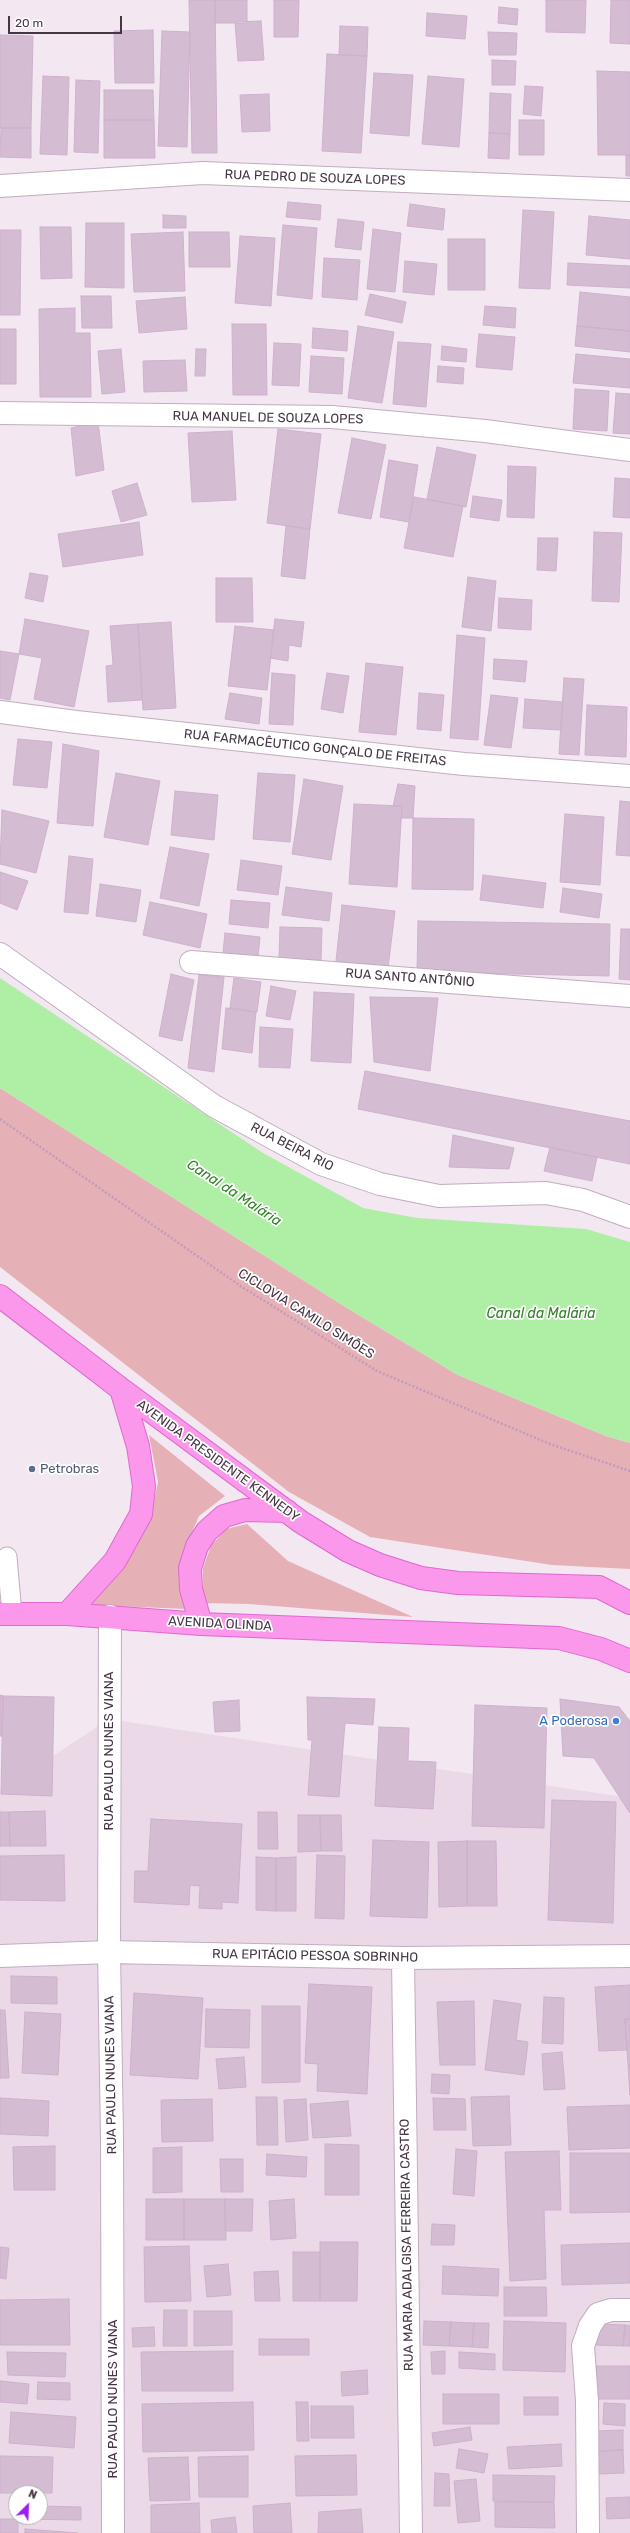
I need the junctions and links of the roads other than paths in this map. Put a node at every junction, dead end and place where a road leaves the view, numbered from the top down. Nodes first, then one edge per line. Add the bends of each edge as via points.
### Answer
1 (0, 186) edge
2 (630, 190) edge
3 (0, 413) edge
4 (630, 450) edge
5 (0, 712) edge
6 (630, 776) edge
7 (0, 954) edge
8 (190, 962) dead end
9 (630, 996) edge
10 (630, 1217) edge
11 (0, 1296) edge
12 (121, 1389) junction
13 (287, 1511) junction
14 (7, 1557) dead end
15 (630, 1603) edge
16 (6, 1614) edge
17 (67, 1614) junction
18 (110, 1616) junction
19 (201, 1624) junction
20 (630, 1661) edge
21 (109, 1952) junction
22 (0, 1956) edge
23 (630, 1956) edge
24 (403, 1958) junction
25 (630, 2310) edge
26 (113, 2533) edge
27 (411, 2533) edge
28 (588, 2533) edge

1 - 2 street, RUA PEDRO DE SOUZA LOPES via 203,173
3 - 4 street, RUA MANUEL DE SOUZA LOPES via 332,417 485,431
5 - 6 street, RUA FARMACÊUTICO GONÇALO DE FREITAS via 464,764
7 - 10 street, RUA BEIRA RIO via 214,1106 322,1164 380,1184 439,1196 546,1193 583,1200
8 - 9 street, RUA SANTO ANTÔNIO
11 - 12 main road, AVENIDA PRESIDENTE KENNEDY
12 - 13 main road, AVENIDA PRESIDENTE KENNEDY
12 - 17 main road via 138,1446 144,1486 141,1514 116,1561
13 - 15 main road, AVENIDA PRESIDENTE KENNEDY via 348,1551 380,1565 421,1578 458,1583 598,1587
13 - 19 main road via 245,1510 224,1516 207,1531 197,1546 190,1568 191,1589
14 - 16 lane
16 - 17 main road, AVENIDA OLINDA
17 - 18 main road, AVENIDA OLINDA
18 - 19 main road, AVENIDA OLINDA
18 - 21 street, RUA PAULO NUNES VIANA
19 - 20 main road, AVENIDA OLINDA via 559,1638 601,1649
21 - 22 street, RUA EPITÁCIO PESSOA SOBRINHO
21 - 24 street, RUA EPITÁCIO PESSOA SOBRINHO
21 - 26 street, RUA PAULO NUNES VIANA
23 - 24 street, RUA EPITÁCIO PESSOA SOBRINHO
24 - 27 street, RUA MARIA ADALGISA FERREIRA CASTRO
25 - 28 street via 611,2310 598,2314 590,2326 583,2346 587,2402

